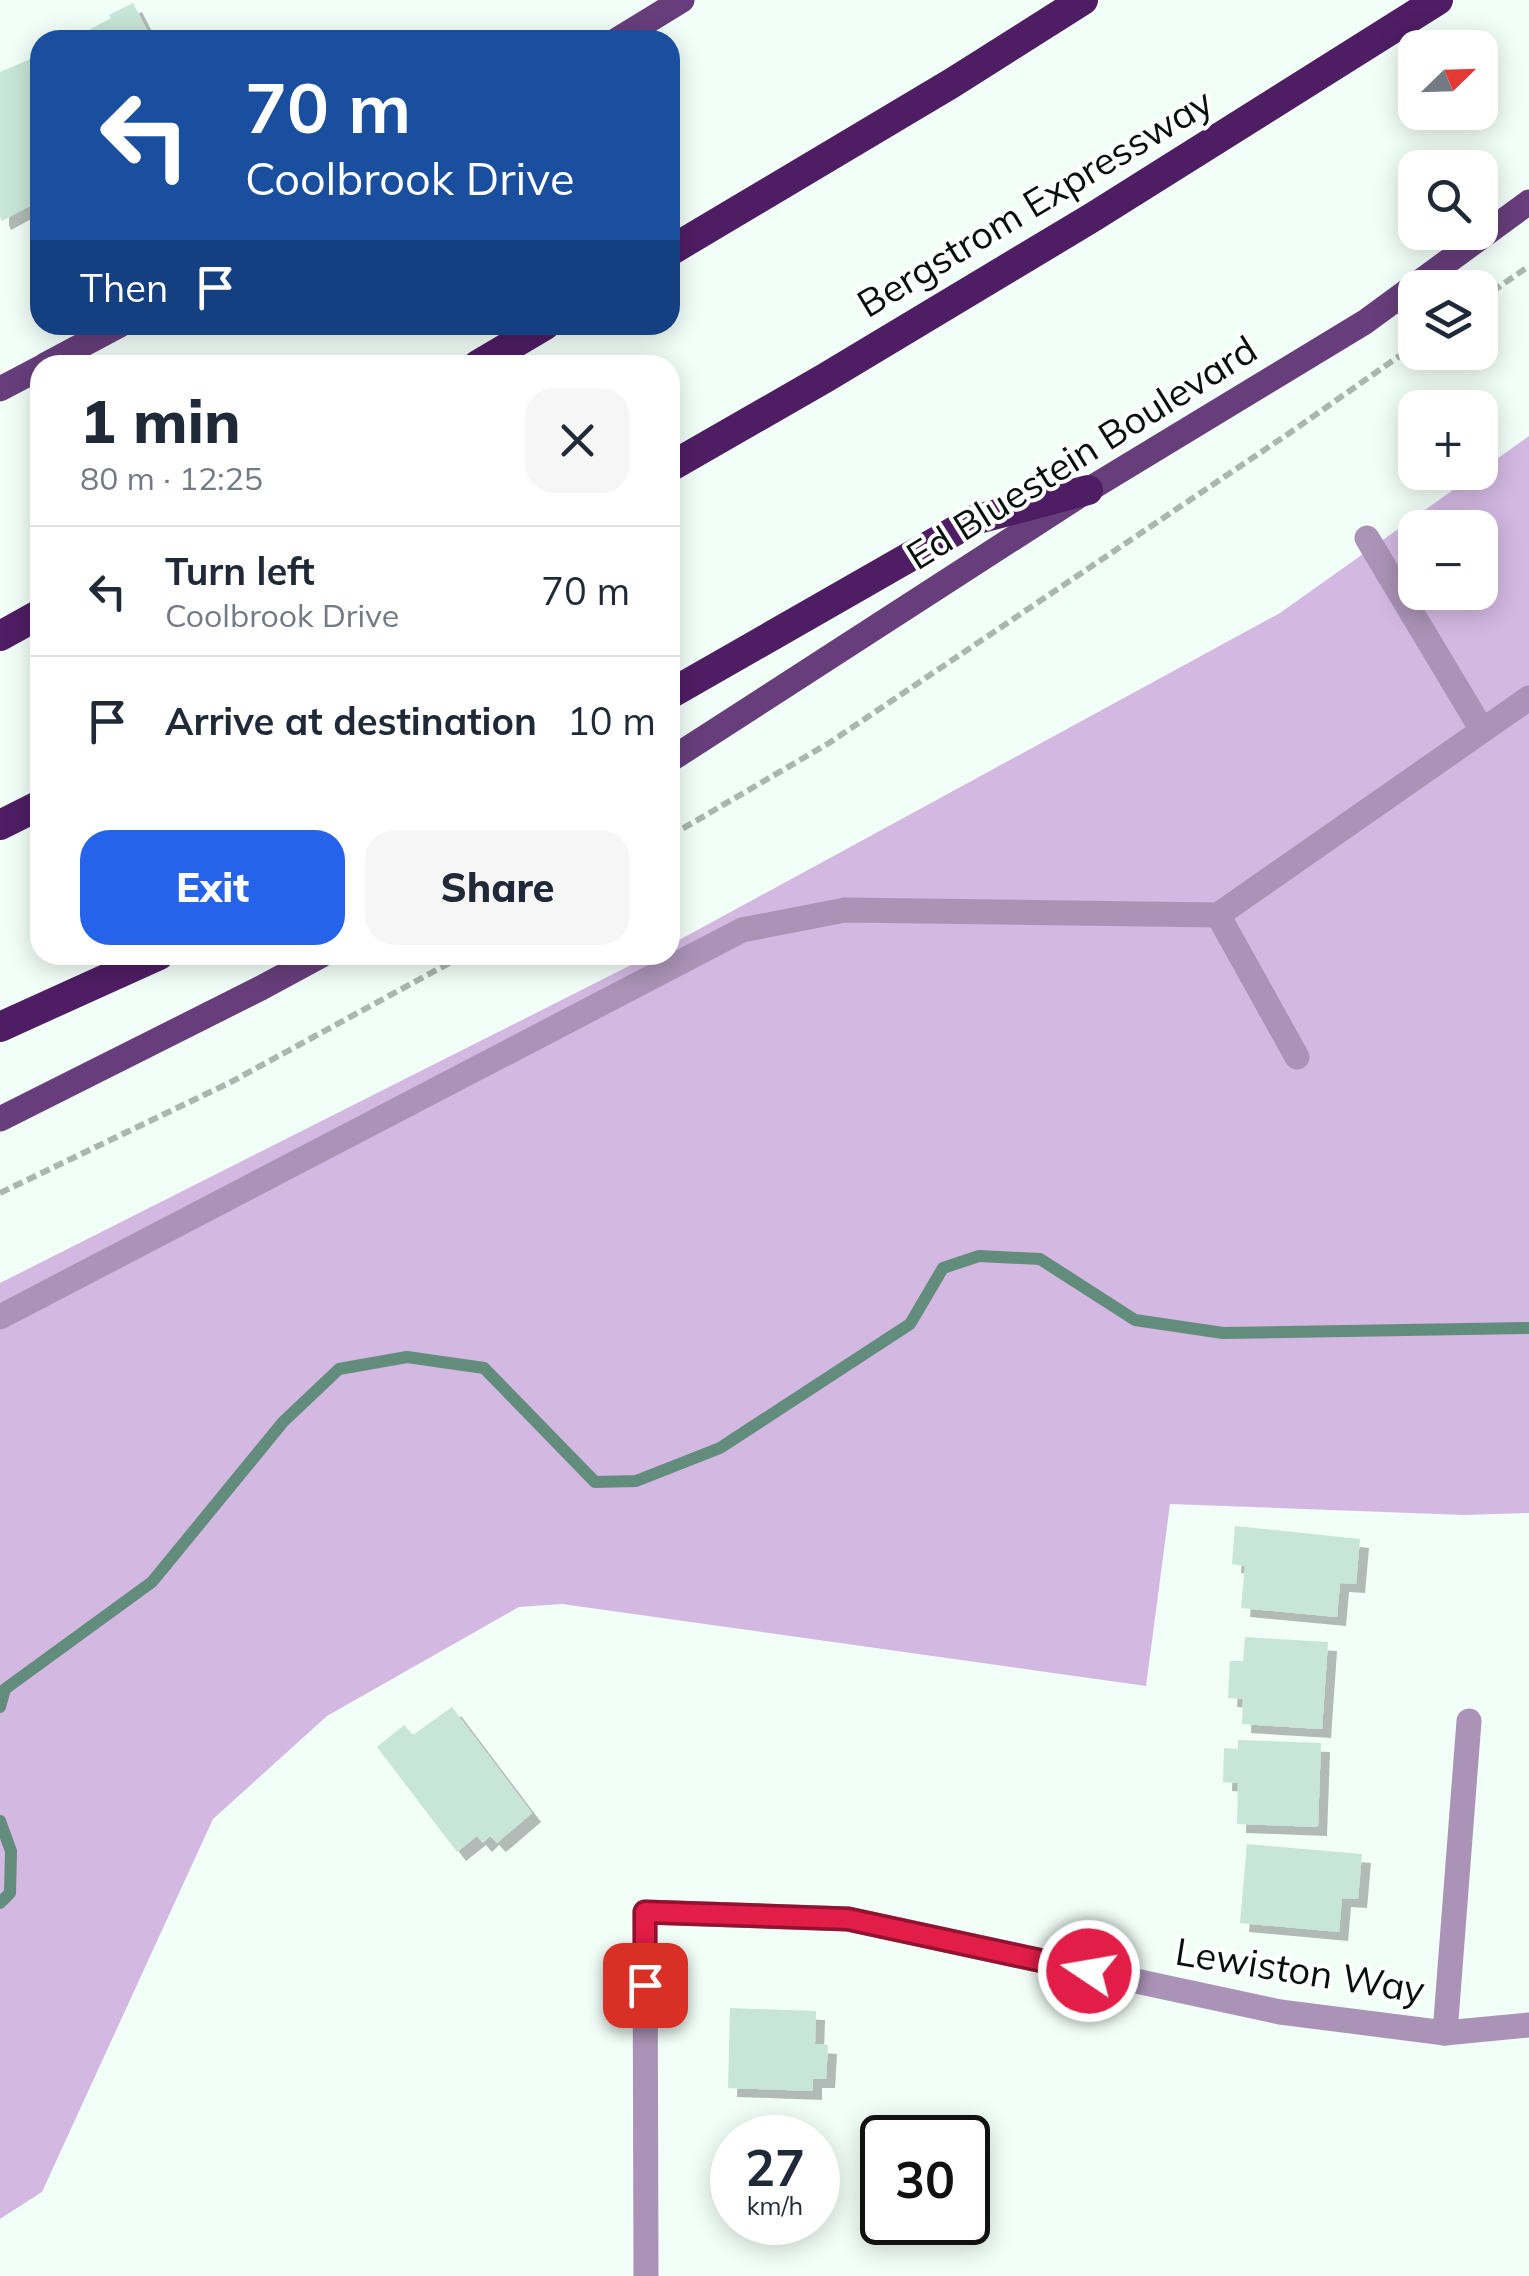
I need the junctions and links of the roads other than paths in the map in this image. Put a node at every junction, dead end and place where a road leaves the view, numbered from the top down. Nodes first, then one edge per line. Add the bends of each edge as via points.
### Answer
1 (682, 0) edge
2 (1083, 0) edge
3 (1438, 0) edge
4 (633, 30) edge
5 (1529, 202) edge
6 (680, 245) edge
7 (101, 335) edge
8 (528, 335) edge
9 (64, 355) edge
10 (495, 355) edge
11 (30, 373) edge
12 (0, 389) edge
13 (680, 461) edge
14 (1088, 490) junction
15 (1367, 538) dead end
16 (30, 620) edge
17 (0, 636) edge
18 (680, 688) edge
19 (1529, 698) edge
20 (1482, 730) junction
21 (680, 754) edge
22 (30, 811) edge
23 (0, 826) edge
24 (1218, 915) junction
25 (680, 962) edge
26 (136, 965) edge
27 (304, 965) edge
28 (675, 965) edge
29 (0, 1027) edge
30 (1297, 1057) dead end
31 (0, 1120) edge
32 (0, 1317) edge
33 (1469, 1722) dead end
34 (1529, 2025) edge
35 (1445, 2033) junction
36 (646, 2276) edge

1 - 4 main road
2 - 6 highway
3 - 13 highway, Bergstrom Expressway via 1076,227
5 - 14 main road, Ed Bluestein Boulevard via 1366,322
7 - 9 main road
8 - 10 highway
11 - 12 main road
14 - 18 highway via 974,520
14 - 21 main road, Ed Bluestein Boulevard
15 - 20 street
16 - 17 highway
19 - 20 street
20 - 24 street
22 - 23 highway
24 - 25 street via 845,910 742,930
24 - 30 street
26 - 29 highway
27 - 31 main road
28 - 32 street
33 - 35 street
34 - 35 street, Lewiston Way
35 - 36 street, Lewiston Way via 1280,2012 848,1919 645,1912

